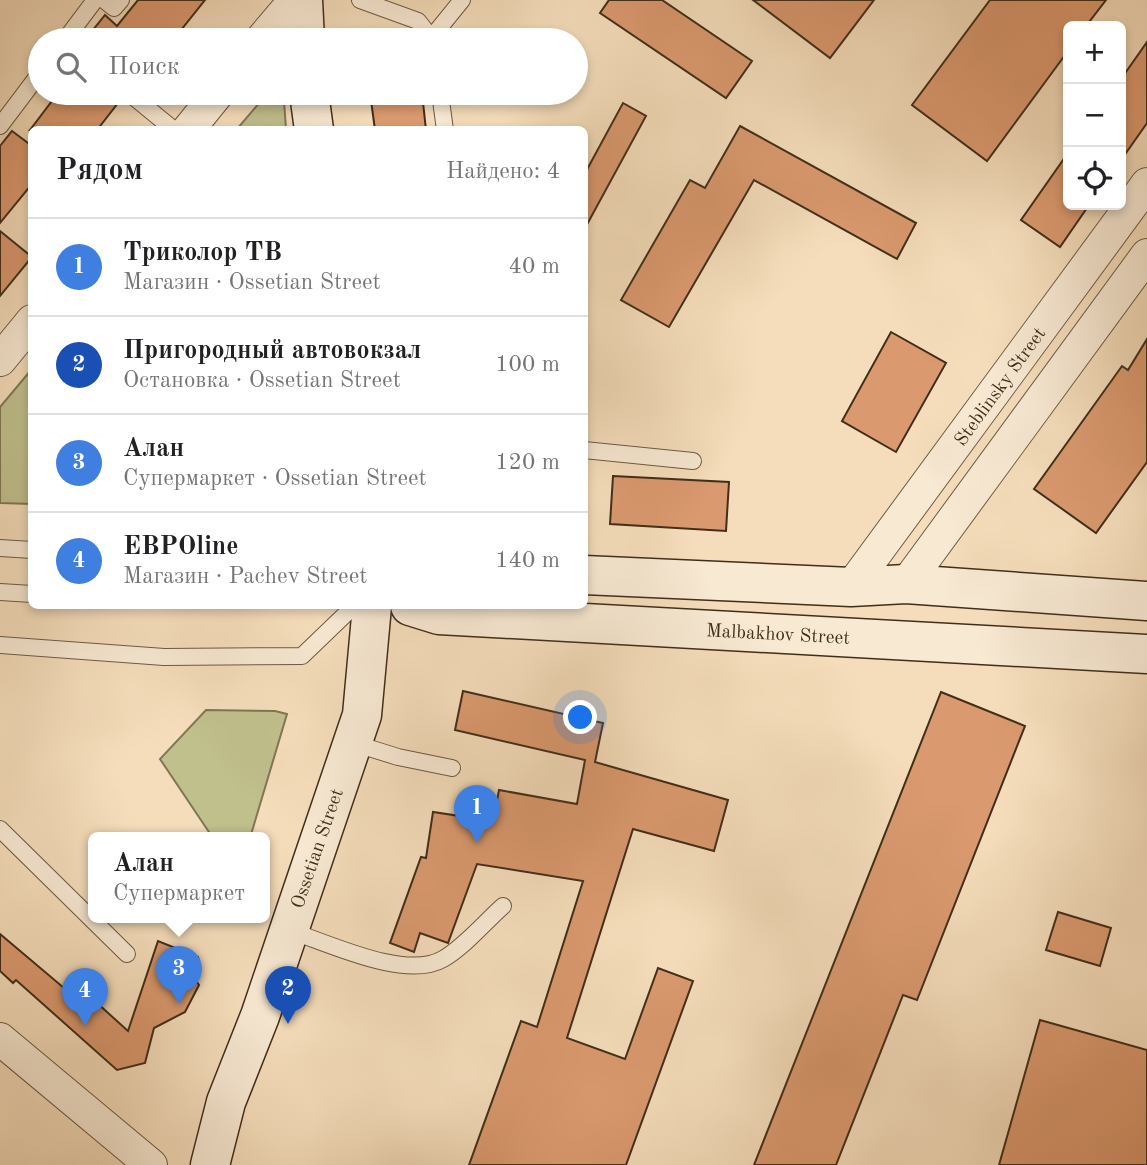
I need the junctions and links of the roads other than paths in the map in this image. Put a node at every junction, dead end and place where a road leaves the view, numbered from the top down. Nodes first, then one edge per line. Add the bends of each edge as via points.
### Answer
1 (95, 0) edge
2 (104, 0) edge
3 (121, 0) edge
4 (295, 0) edge
5 (303, 0) edge
6 (360, 0) edge
7 (462, 0) edge
8 (74, 28) edge
9 (271, 28) edge
10 (304, 28) edge
11 (424, 28) edge
12 (441, 28) edge
13 (28, 89) edge
14 (144, 105) edge
15 (208, 105) edge
16 (311, 105) edge
17 (441, 105) edge
18 (169, 126) edge
19 (191, 126) edge
20 (313, 126) edge
21 (444, 126) edge
22 (0, 127) edge
23 (1147, 184) edge
24 (1147, 255) edge
25 (28, 326) edge
26 (0, 360) edge
27 (588, 450) edge
28 (693, 461) dead end
29 (0, 548) edge
30 (28, 550) edge
31 (588, 575) edge
32 (906, 584) junction
33 (851, 587) junction
34 (0, 592) edge
35 (28, 594) edge
36 (1147, 601) edge
37 (351, 609) edge
38 (372, 609) edge
39 (420, 609) edge
40 (0, 645) edge
41 (1147, 654) edge
42 (352, 743) junction
43 (452, 768) dead end
44 (0, 829) edge
45 (503, 906) dead end
46 (88, 916) edge
47 (96, 923) edge
48 (288, 930) junction
49 (127, 954) dead end
50 (0, 1039) edge
51 (151, 1165) edge
52 (210, 1165) edge

1 - 8 lane
2 - 3 lane via 114,8
4 - 9 street
5 - 10 main road
6 - 11 lane via 418,21
7 - 12 lane
13 - 22 lane
14 - 18 lane
15 - 19 street
16 - 20 main road
17 - 21 lane
23 - 33 street, Steblinsky Street
24 - 32 street
25 - 26 street
27 - 28 lane
29 - 30 lane
31 - 33 main road
32 - 33 main road
32 - 36 main road
34 - 35 lane
37 - 40 lane via 302,656 164,657
38 - 42 main road, Ossetian Street via 362,715
39 - 41 main road, Malbakhov Street via 439,615
42 - 43 lane
42 - 48 main road, Ossetian Street
44 - 46 lane
45 - 48 lane via 442,960 412,966 389,963
47 - 49 lane
48 - 52 main road, Ossetian Street via 226,1102
50 - 51 street

